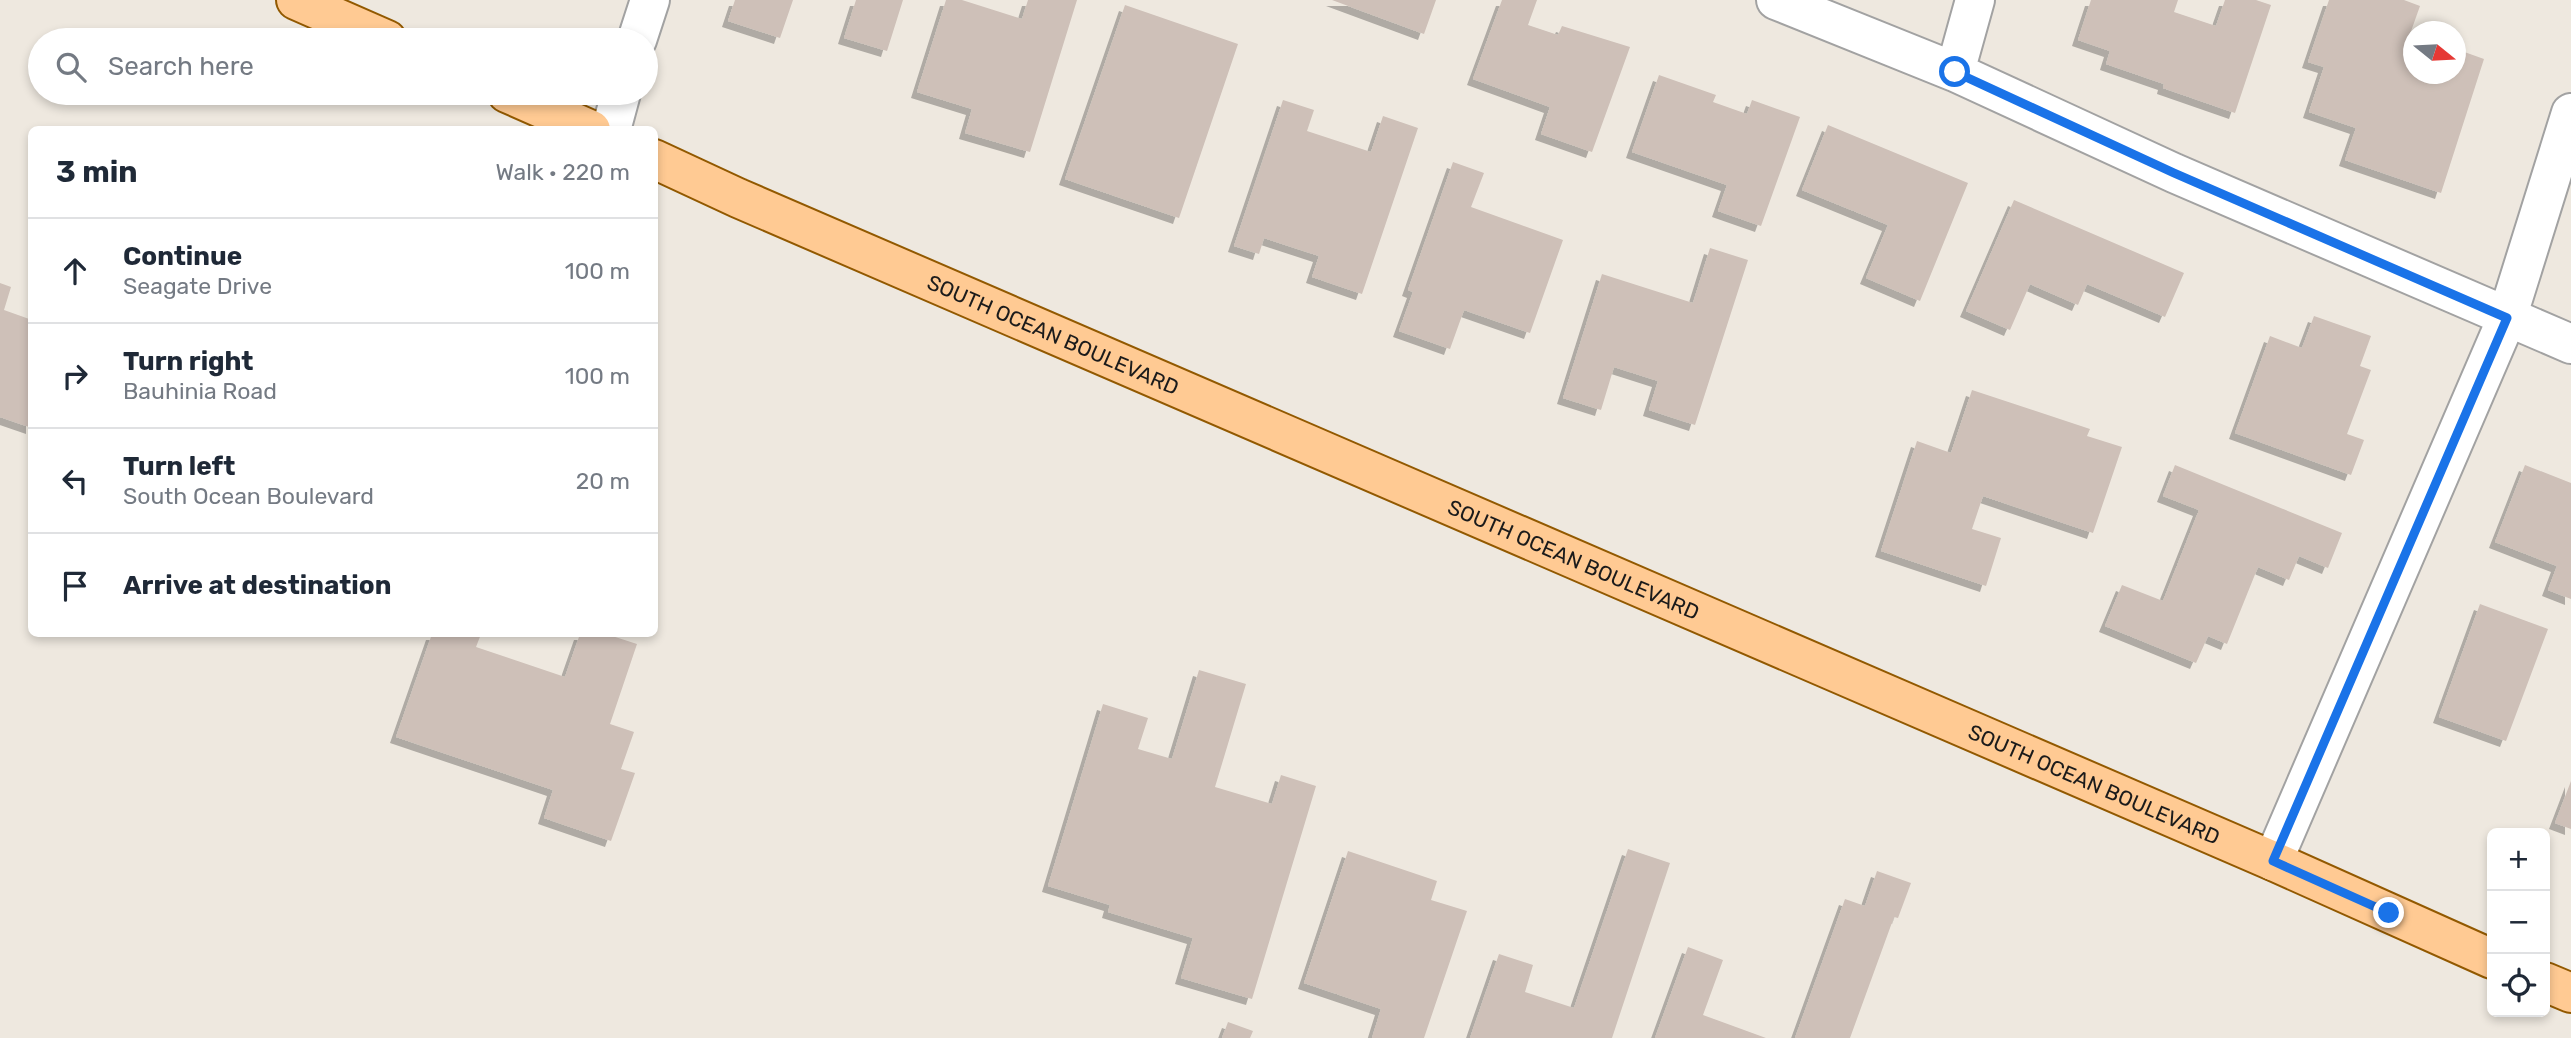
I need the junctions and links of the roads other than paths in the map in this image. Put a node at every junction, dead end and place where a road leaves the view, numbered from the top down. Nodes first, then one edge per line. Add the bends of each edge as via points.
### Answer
1 (296, 0) edge
2 (650, 0) edge
3 (1776, 0) edge
4 (1975, 0) edge
5 (360, 28) edge
6 (641, 28) edge
7 (1955, 72) junction
8 (534, 105) edge
9 (618, 105) edge
10 (2571, 113) edge
11 (582, 126) edge
12 (612, 126) edge
13 (658, 161) edge
14 (2507, 318) junction
15 (2571, 344) edge
16 (2273, 861) junction
17 (2487, 956) edge
18 (2550, 984) edge
19 (2571, 993) edge

1 - 5 main road
2 - 6 street
3 - 7 street
4 - 7 street
7 - 14 street
8 - 11 main road
9 - 12 street
10 - 14 street
13 - 16 main road, SOUTH OCEAN BOULEVARD
14 - 15 street
14 - 16 street
16 - 17 main road, SOUTH OCEAN BOULEVARD
18 - 19 main road

